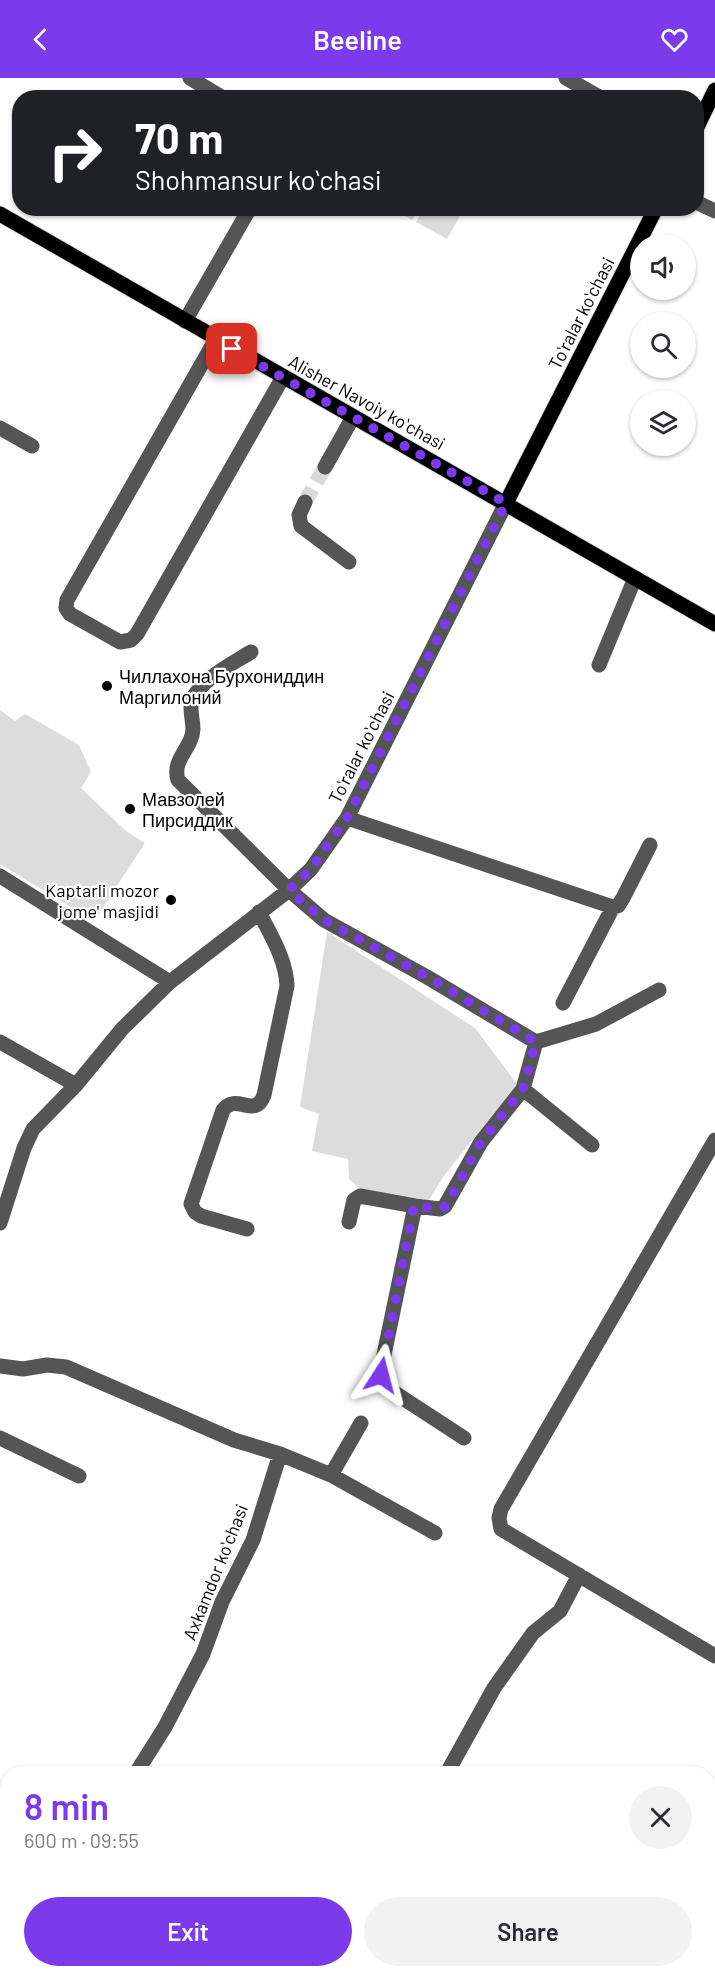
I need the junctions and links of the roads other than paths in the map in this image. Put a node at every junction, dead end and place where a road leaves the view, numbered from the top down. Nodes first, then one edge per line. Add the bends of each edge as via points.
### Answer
1 (190, 78) edge
2 (566, 78) edge
3 (210, 90) edge
4 (587, 90) edge
5 (715, 90) edge
6 (704, 113) edge
7 (0, 214) edge
8 (245, 216) edge
9 (652, 216) edge
10 (185, 321) junction
11 (216, 339) junction
12 (283, 377) junction
13 (353, 417) junction
14 (0, 428) edge
15 (32, 446) dead end
16 (325, 467) tunnel mouth
17 (305, 502) tunnel mouth
18 (506, 503) junction
19 (349, 562) dead end
20 (635, 578) junction
21 (715, 624) edge
22 (251, 652) dead end
23 (599, 665) dead end
24 (347, 818) junction
25 (650, 845) dead end
26 (0, 876) edge
27 (289, 890) junction
28 (613, 907) junction
29 (259, 912) junction
30 (170, 982) junction
31 (659, 990) dead end
32 (562, 1003) dead end
33 (0, 1042) edge
34 (536, 1042) junction
35 (76, 1085) junction
36 (523, 1089) junction
37 (715, 1140) edge
38 (592, 1144) dead end
39 (414, 1206) junction
40 (349, 1222) dead end
41 (0, 1223) edge
42 (247, 1229) dead end
43 (0, 1366) edge
44 (361, 1423) dead end
45 (0, 1438) edge
46 (464, 1438) dead end
47 (280, 1454) junction
48 (331, 1475) junction
49 (79, 1476) dead end
50 (435, 1533) dead end
51 (579, 1575) junction
52 (715, 1656) edge
53 (140, 1766) edge
54 (451, 1766) edge

1 - 3 street
2 - 4 street
5 - 6 main road
7 - 10 main road, Alisher Navoiy koʻchasi
8 - 10 street
9 - 18 main road, Toʻralar koʻchasi
10 - 11 main road, Alisher Navoiy koʻchasi
11 - 12 main road, Alisher Navoiy koʻchasi
11 - 12 street via 66,600 70,614 110,637 124,642 136,634
12 - 13 main road, Alisher Navoiy koʻchasi
13 - 16 street
13 - 18 main road, Alisher Navoiy koʻchasi
14 - 15 street
17 - 19 street via 299,515 301,526
18 - 20 main road, Alisher Navoiy koʻchasi
18 - 24 street, Toʻralar koʻchasi
20 - 21 main road, Alisher Navoiy koʻchasi
20 - 23 street
22 - 27 street via 206,681 196,694 191,708 193,733 177,766 177,776
24 - 27 street, Toʻralar koʻchasi via 311,869
24 - 28 street
25 - 28 street via 623,898
26 - 30 street
27 - 29 street, Toʻralar koʻchasi
27 - 34 street via 324,920
28 - 32 street
29 - 30 street, Toʻralar koʻchasi
29 - 42 street via 279,951 287,986 264,1095 254,1106 234,1103 224,1110 191,1204 201,1216
30 - 35 street, Toʻralar koʻchasi via 122,1029
31 - 34 street via 596,1024
33 - 35 street
34 - 36 street
35 - 41 street, Toʻralar koʻchasi via 33,1129
36 - 38 street
36 - 39 street via 481,1142 446,1206
37 - 51 street via 501,1509 501,1529
39 - 40 street via 360,1197 354,1200
39 - 46 street via 381,1375 395,1394
43 - 47 street via 66,1367 234,1440
44 - 48 street
45 - 49 street
47 - 48 street
47 - 53 street, Axkamdor koʻchasi via 253,1540 222,1602 203,1654
48 - 50 street
51 - 52 street
51 - 54 street via 560,1611 533,1633 494,1688

